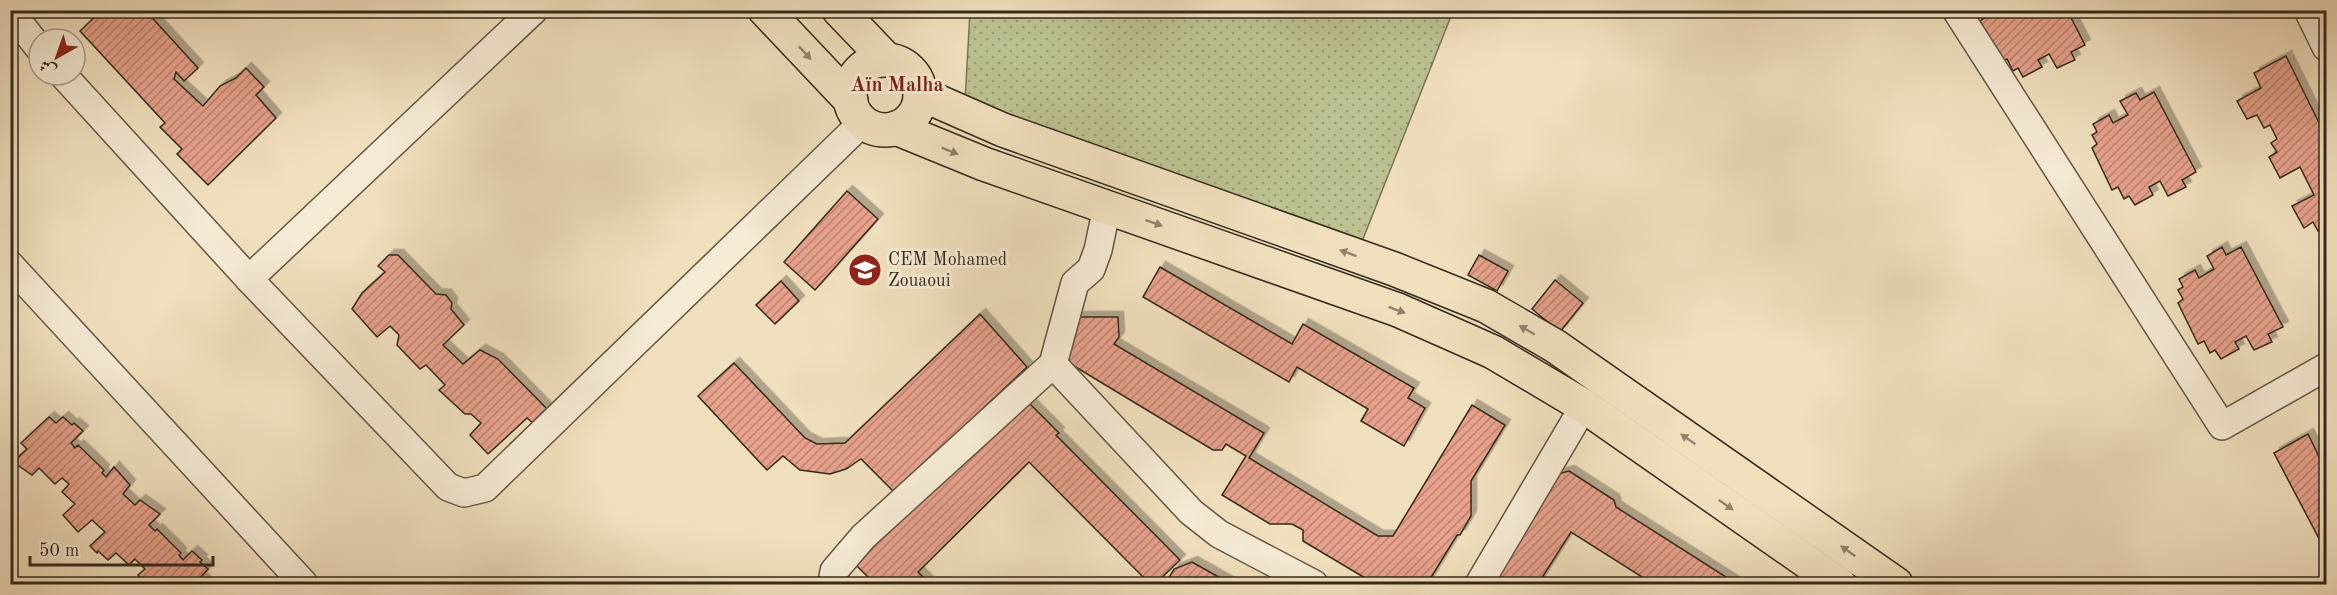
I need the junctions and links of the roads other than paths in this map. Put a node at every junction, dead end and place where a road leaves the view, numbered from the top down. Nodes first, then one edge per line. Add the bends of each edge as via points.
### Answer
1 (765, 10) edge
2 (839, 10) edge
3 (1956, 10) edge
4 (2308, 10) edge
5 (10, 11) edge
6 (523, 14) edge
7 (27, 33) edge
8 (2326, 47) edge
9 (886, 59) junction
10 (74, 87) edge
11 (921, 94) junction
12 (857, 111) junction
13 (896, 128) junction
14 (1107, 207) junction
15 (10, 265) edge
16 (249, 279) junction
17 (1053, 364) junction
18 (2326, 367) edge
19 (1584, 406) junction
20 (304, 585) edge
21 (832, 585) edge
22 (1314, 585) edge
23 (1479, 585) edge
24 (1839, 585) edge
25 (1896, 585) edge

1 -> 12 main road
2 - 9 main road
3 - 18 street via 2222,426
4 - 8 street
5 - 7 street
6 - 16 street
9 - 11 main road via 911,70
9 - 12 main road via 876,60 858,72 850,90
10 - 16 street
11 - 13 main road via 914,116
25 -> 11 main road via 1555,346 1486,306 1394,269 1003,130
12 - 13 main road via 873,128
12 - 16 street via 485,488 464,493 448,487
13 -> 14 main road
14 - 17 street via 1091,269 1075,283
14 -> 19 main road via 1398,310 1493,352
15 - 20 street
17 - 21 street via 863,537 834,571
17 - 22 street via 1191,513 1219,534
19 - 23 street
19 -> 24 main road

